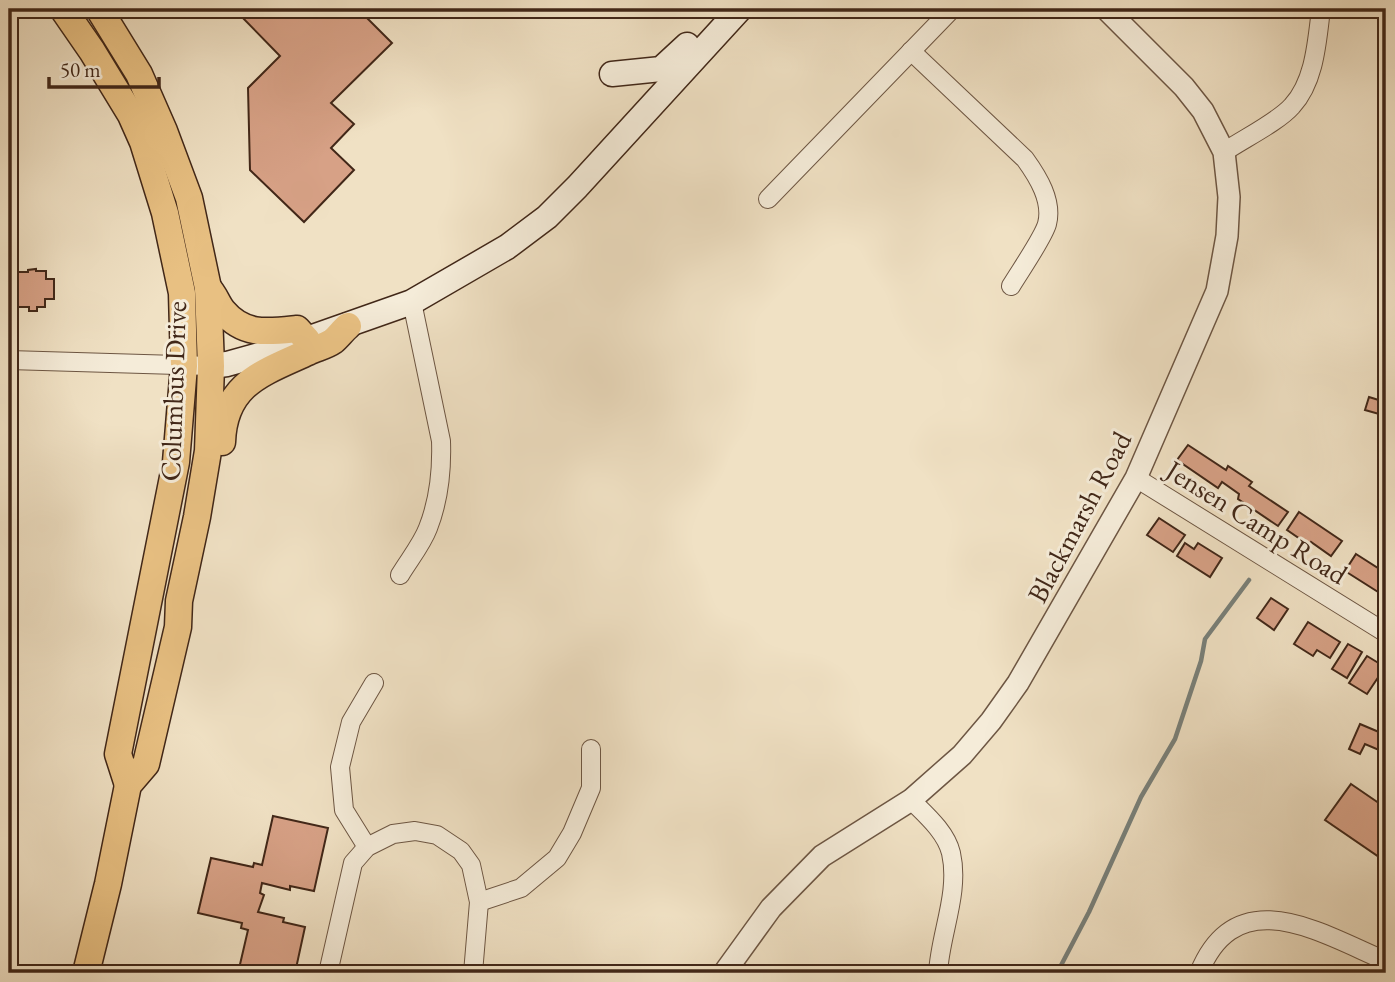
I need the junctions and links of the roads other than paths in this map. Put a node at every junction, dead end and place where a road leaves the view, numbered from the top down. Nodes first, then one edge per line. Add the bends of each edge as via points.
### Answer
1 (63, 9) edge
2 (99, 9) edge
3 (721, 9) edge
4 (740, 9) edge
5 (953, 9) edge
6 (1106, 9) edge
7 (1321, 9) edge
8 (911, 51) junction
9 (612, 74) dead end
10 (1224, 152) junction
11 (768, 199) dead end
12 (1011, 286) dead end
13 (208, 288) junction
14 (412, 302) junction
15 (348, 326) junction
16 (307, 340) junction
17 (9, 360) edge
18 (184, 366) junction
19 (211, 366) junction
20 (1136, 478) junction
21 (197, 517) junction
22 (400, 575) dead end
23 (1386, 633) edge
24 (374, 683) dead end
25 (591, 749) dead end
26 (128, 785) junction
27 (911, 800) junction
28 (367, 847) junction
29 (478, 902) junction
30 (1386, 961) edge
31 (86, 973) edge
32 (328, 973) edge
33 (473, 973) edge
34 (724, 973) edge
35 (938, 973) edge
36 (1199, 973) edge

1 - 18 main road, Columbus Drive via 131,115 150,161 183,293
2 - 13 main road, Columbus Drive via 139,74 164,131 189,198
3 - 9 main road via 665,66
4 - 14 main road via 547,217 507,247
5 - 8 street
6 - 10 street, Blackmarsh Road via 1184,87 1203,111
7 - 10 street via 1310,72 1300,96 1290,109
8 - 11 street
8 - 12 street via 1025,159 1044,192 1047,224
10 - 20 street, Blackmarsh Road via 1229,197 1217,292
13 - 16 main road via 220,308 242,328 265,332 297,329
13 - 19 main road, Columbus Drive
14 - 15 main road
14 - 22 street via 442,460 428,528
15 - 16 main road
15 - 21 main road via 333,341 253,378 233,398 222,431 214,499
16 - 19 main road
17 - 18 street
18 - 19 street
18 - 26 main road, Columbus Drive via 175,472 118,754
19 - 21 main road, Columbus Drive via 208,452
20 - 23 street, Jensen Camp Road
20 - 27 street, Blackmarsh Road via 991,721 962,755
21 - 26 main road, Columbus Drive via 178,627 146,764
24 - 28 street via 351,722 340,767 344,810
25 - 29 street via 591,788 557,858 522,888
26 - 31 main road, Columbus Drive
27 - 34 street, Blackmarsh Road via 822,856 771,908
27 - 35 street via 933,822 951,851 953,882
28 - 29 street via 393,834 437,835 461,851 471,865
28 - 32 street via 353,863
29 - 33 street
30 - 36 street via 1294,923 1263,920 1222,938

